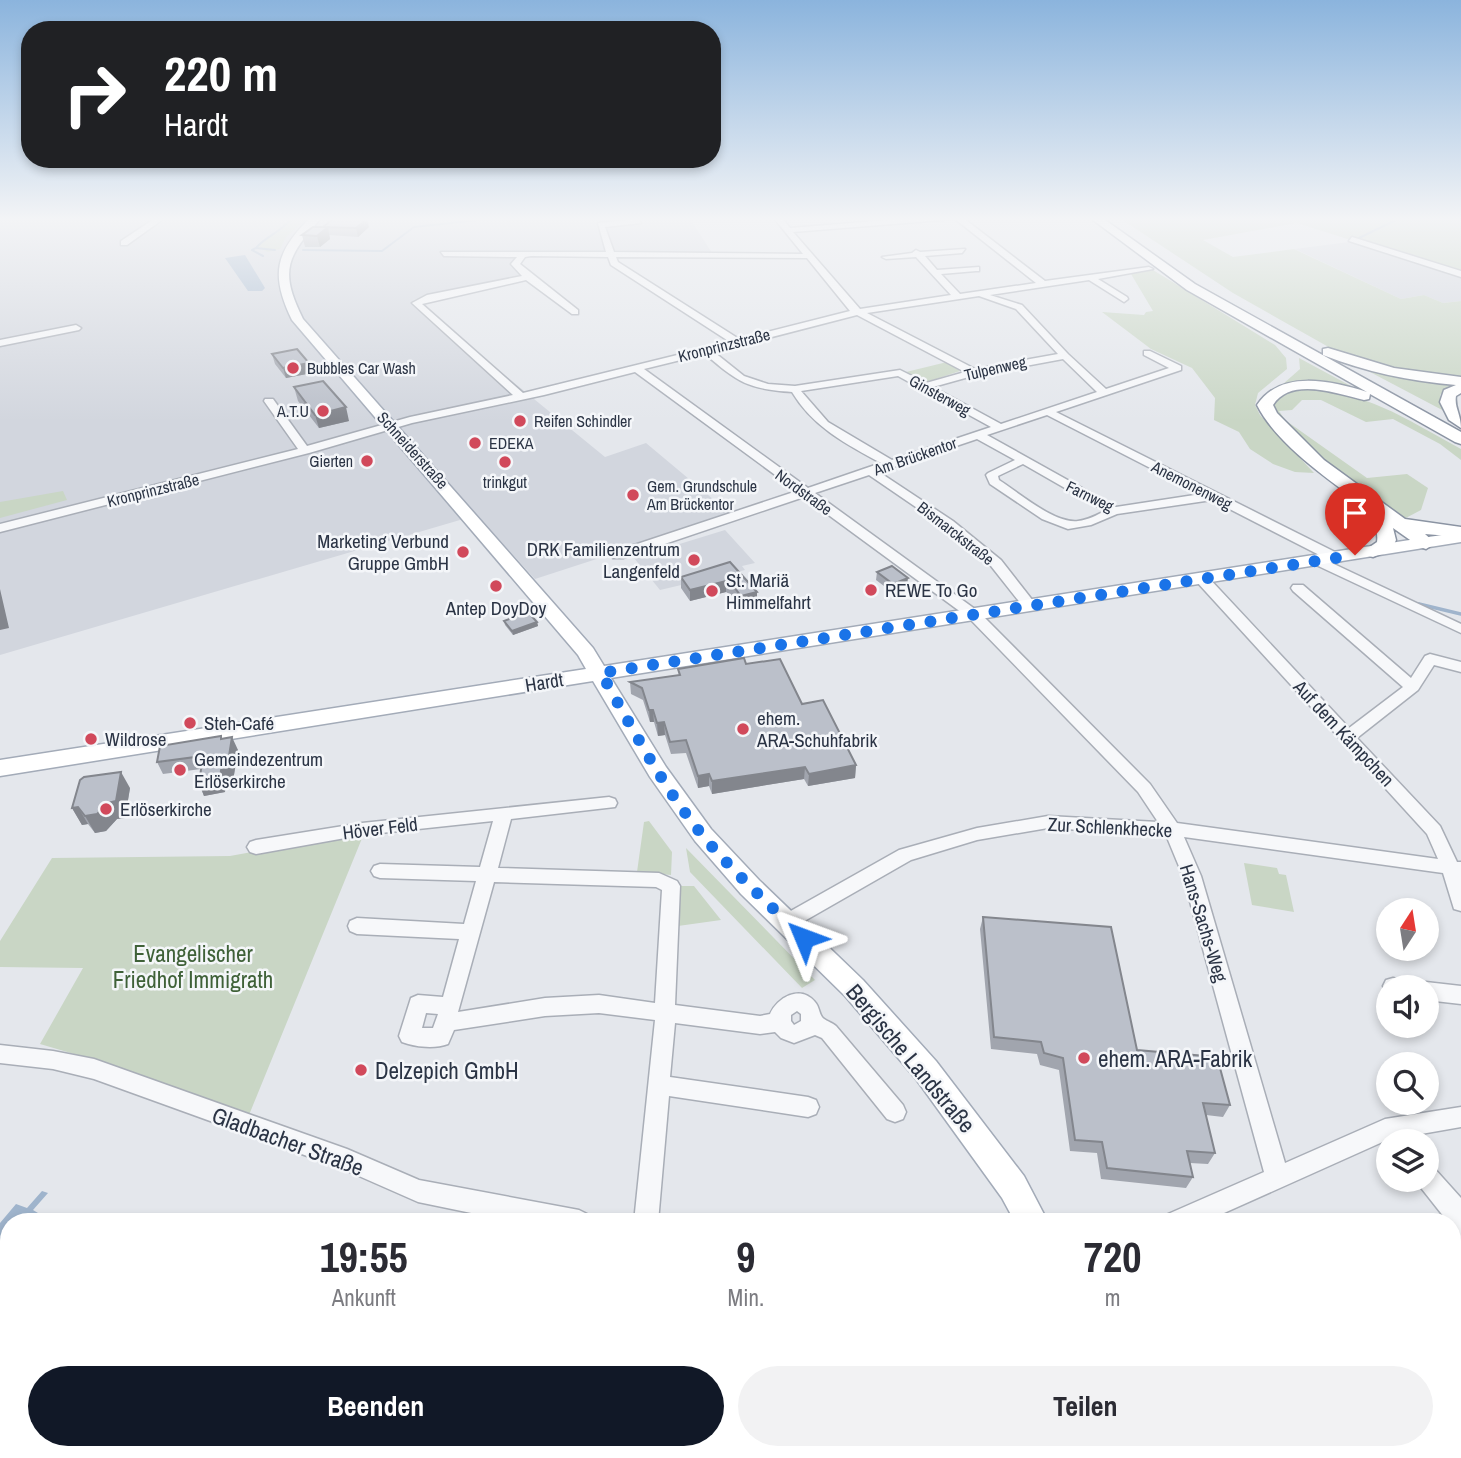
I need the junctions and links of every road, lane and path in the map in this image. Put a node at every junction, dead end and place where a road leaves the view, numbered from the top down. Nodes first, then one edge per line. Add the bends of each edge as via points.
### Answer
1 (283, 285) edge
2 (489, 285) edge
3 (539, 285) edge
4 (645, 285) edge
5 (833, 285) edge
6 (945, 285) edge
7 (1037, 285) edge
8 (1102, 285) edge
9 (1193, 285) edge
10 (1198, 285) edge
11 (981, 294) junction
12 (958, 297) junction
13 (1124, 299) dead end
14 (575, 312) dead end
15 (857, 312) junction
16 (76, 328) dead end
17 (1295, 337) junction
18 (1278, 338) junction
19 (737, 342) junction
20 (0, 343) edge
21 (706, 350) junction
22 (1147, 353) dead end
23 (1065, 356) junction
24 (636, 368) junction
25 (972, 372) junction
26 (1461, 381) edge
27 (926, 386) junction
28 (1461, 388) edge
29 (797, 391) junction
30 (1105, 393) junction
31 (521, 397) junction
32 (269, 401) dead end
33 (1048, 412) junction
34 (393, 428) junction
35 (999, 428) junction
36 (1458, 431) edge
37 (979, 435) junction
38 (305, 451) junction
39 (1023, 460) junction
40 (889, 463) junction
41 (872, 472) junction
42 (804, 493) junction
43 (1213, 496) junction
44 (1370, 509) junction
45 (1114, 512) junction
46 (1390, 517) junction
47 (0, 528) edge
48 (1461, 535) edge
49 (1422, 544) junction
50 (1373, 551) junction
51 (618, 555) dead end
52 (1328, 559) junction
53 (1201, 578) junction
54 (1298, 588) dead end
55 (1030, 606) junction
56 (974, 615) junction
57 (1461, 629) edge
58 (1461, 667) edge
59 (601, 673) junction
60 (1413, 687) junction
61 (1349, 736) junction
62 (0, 768) edge
63 (609, 803) dead end
64 (504, 814) junction
65 (1172, 828) junction
66 (256, 847) dead end
67 (1456, 869) edge
68 (380, 871) dead end
69 (488, 875) junction
70 (1461, 904) edge
71 (787, 922) junction
72 (357, 926) dead end
73 (471, 932) junction
74 (1439, 992) edge
75 (1461, 995) edge
76 (666, 1011) junction
77 (0, 1054) edge
78 (659, 1085) junction
79 (808, 1107) dead end
80 (895, 1112) dead end
81 (1461, 1116) edge
82 (1415, 1129) edge
83 (1376, 1141) edge
84 (1278, 1179) junction
85 (1439, 1191) edge
86 (532, 1213) edge
87 (647, 1213) edge
88 (1027, 1213) edge
89 (1198, 1213) edge
90 (1459, 1213) edge

1 - 34 main road, Schneiderstraße via 298,320
2 - 31 street via 416,303
3 - 14 street
4 - 19 street
5 - 15 street
6 - 12 street
7 - 11 street, Kronprinzstraße
8 - 13 street
9 - 18 highway
10 - 17 highway
11 - 12 street, Kronprinzstraße
11 - 23 street via 1019,307
12 - 15 street, Kronprinzstraße
15 - 19 street, Kronprinzstraße
15 - 25 street
16 - 20 street
17 - 26 highway via 1372,369
17 - 36 highway
18 - 36 highway
18 - 44 highway via 1295,365 1262,394 1259,405 1264,415 1315,467
19 - 21 street, Kronprinzstraße
21 - 24 street, Kronprinzstraße
21 - 29 street via 750,383
22 - 30 street, Am Brückentor via 1178,368
23 - 25 street, Tulpenweg
23 - 30 street
24 - 31 street, Kronprinzstraße
24 - 42 street, Nordstraße
25 - 27 street, Tulpenweg
27 - 29 street, Ginsterweg via 900,373
27 - 35 street, Ginsterweg
28 - 36 highway via 1446,399
29 - 40 street via 826,428
30 - 33 street, Am Brückentor
31 - 34 street, Kronprinzstraße
32 - 38 street
33 - 35 street, Am Brückentor
33 - 43 street, Anemonenweg
34 - 38 street, Kronprinzstraße
34 - 59 main road, Schneiderstraße
35 - 37 street, Am Brückentor
36 - 46 highway via 1354,392 1295,385 1268,396 1265,405 1270,415 1318,464
37 - 39 street, Farnweg
37 - 40 street, Am Brückentor
38 - 47 street, Kronprinzstraße
39 - 45 street, Farnweg
39 - 45 street via 992,475 994,482 1052,519 1077,526
40 - 41 street, Am Brückentor
41 - 42 street, Am Brückentor
41 - 55 street, Bismarckstraße via 949,524 996,563
42 - 51 street, Am Brückentor
42 - 56 street, Nordstraße
43 - 45 street, Farnweg
43 - 52 street, Anemonenweg
44 - 49 highway
44 - 50 highway via 1388,537 1385,545
46 - 48 highway
46 - 49 highway
48 - 49 main road, Hardt
49 - 50 main road, Hardt
50 - 52 main road, Hardt
52 - 53 main road, Hardt
52 - 57 street, Anemonenweg
53 - 55 main road, Hardt
53 - 61 street, Auf dem Kämpchen
54 - 60 street
55 - 56 main road, Hardt
56 - 59 main road, Hardt
56 - 65 street, Hans-Sachs-Weg via 1144,788
58 - 60 street via 1430,659
59 - 62 main road, Hardt
59 - 71 main road, Bergische Landstraße via 658,772 703,835
60 - 61 street
61 - 67 street, Auf dem Kämpchen via 1434,831
63 - 64 street, Höver Feld
64 - 66 street, Höver Feld via 362,829
64 - 69 street
65 - 67 street, Zur Schlenkhecke
65 - 71 street, Zur Schlenkhecke via 1048,822 977,834 905,855
65 - 84 street, Hans-Sachs-Weg via 1192,876
67 - 70 street, Auf dem Kämpchen
68 - 69 street
69 - 73 street
69 - 76 street via 666,881 673,891
71 - 88 main road, Bergische Landstraße via 855,988 926,1070
72 - 73 street
73 - 76 street via 448,1014 461,1021 545,1007 599,1004
74 - 75 street
76 - 78 street
76 - 80 street via 760,1025 780,1022 790,1031 800,1032 812,1022 829,1032
77 - 86 street, Gladbacher Straße via 94,1069 347,1160 418,1191
78 - 79 street
78 - 87 street
81 - 82 street
83 - 84 street
84 - 89 street
85 - 90 street

